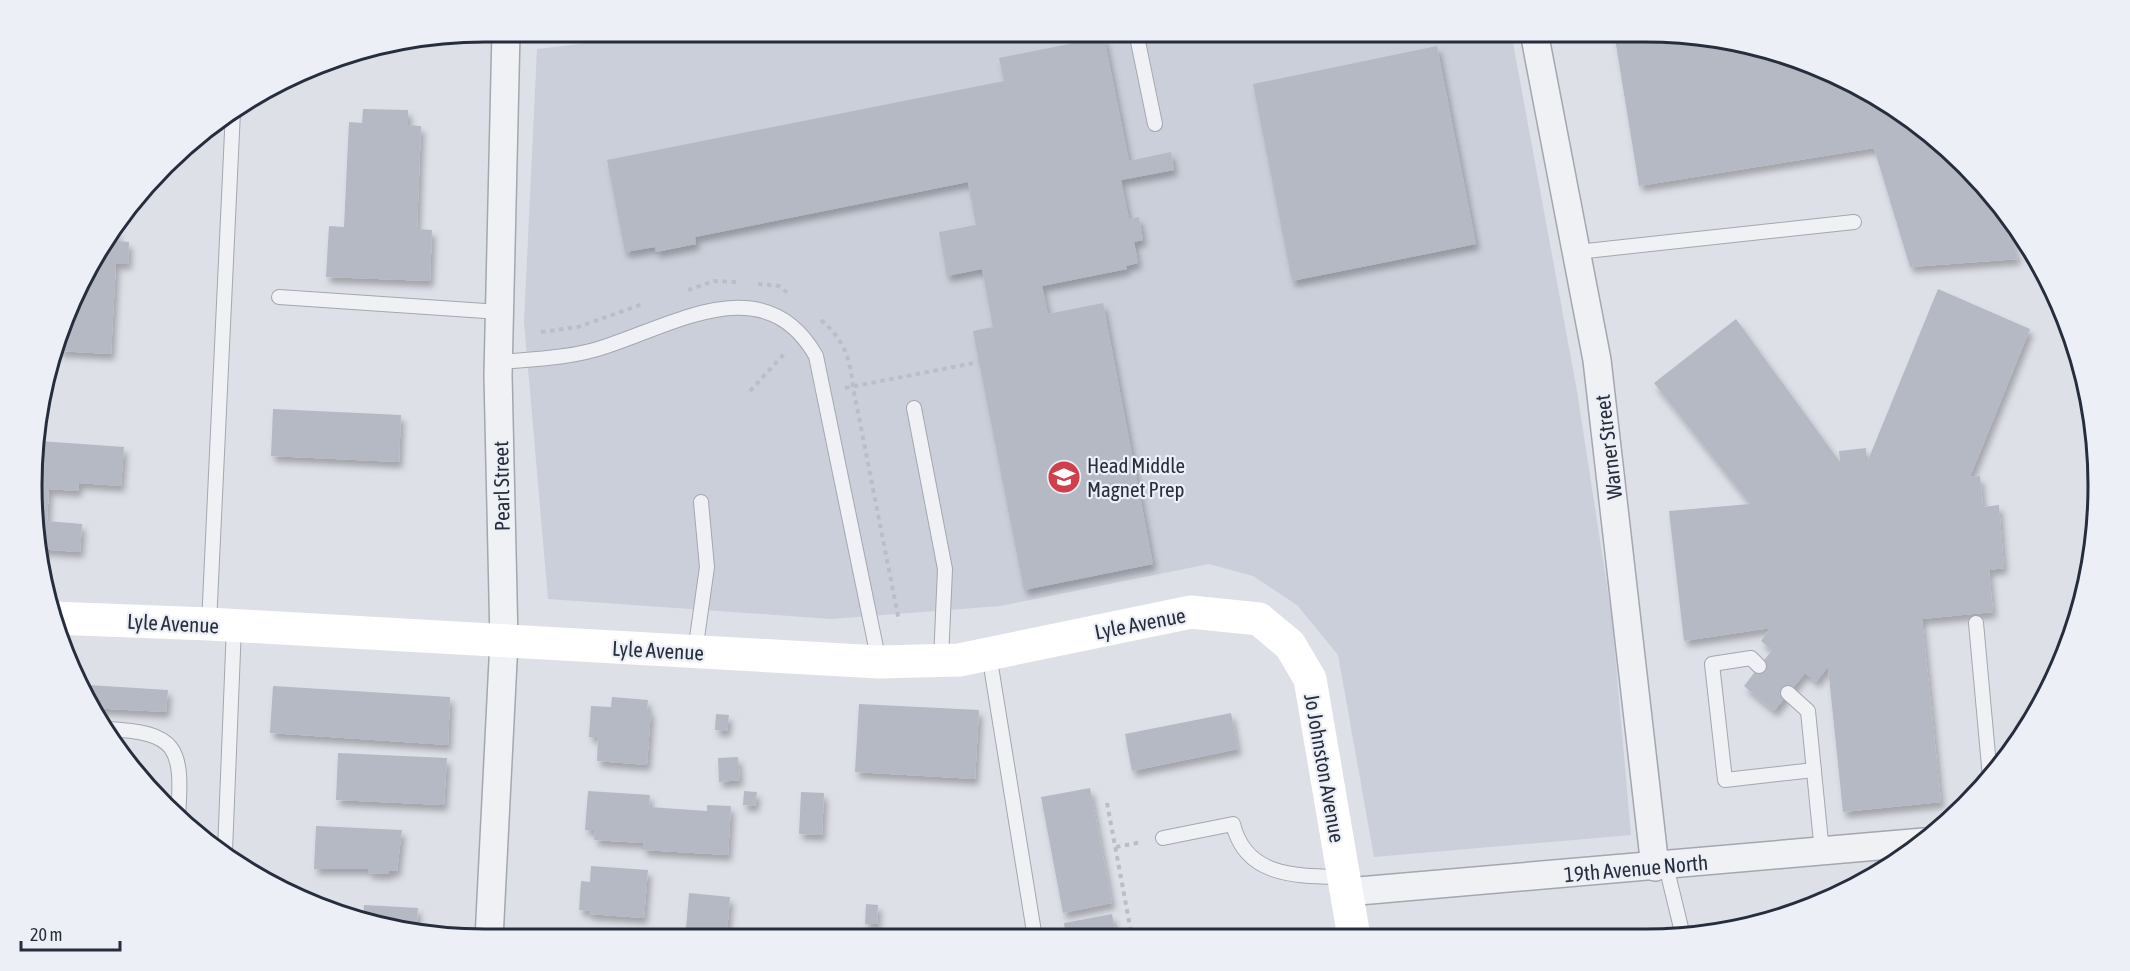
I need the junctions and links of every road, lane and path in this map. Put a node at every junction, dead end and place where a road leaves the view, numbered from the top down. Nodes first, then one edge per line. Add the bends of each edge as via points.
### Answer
1 (506, 42) edge
2 (1138, 42) edge
3 (1536, 42) edge
4 (233, 122) edge
5 (1155, 124) dead end
6 (1854, 222) dead end
7 (1577, 252) junction
8 (682, 292) dead end
9 (279, 297) dead end
10 (797, 301) dead end
11 (649, 302) dead end
12 (500, 312) junction
13 (815, 316) dead end
14 (534, 333) dead end
15 (802, 335) junction
16 (499, 362) junction
17 (979, 362) dead end
18 (853, 387) junction
19 (750, 391) dead end
20 (823, 392) junction
21 (914, 408) dead end
22 (701, 502) dead end
23 (1259, 619) joint
24 (899, 621) dead end
25 (1976, 623) dead end
26 (65, 624) edge
27 (222, 625) junction
28 (504, 641) junction
29 (695, 652) junction
30 (989, 654) junction
31 (941, 660) junction
32 (879, 662) junction
33 (1759, 666) dead end
34 (1788, 693) dead end
35 (115, 729) edge
36 (1989, 764) edge
37 (1814, 770) junction
38 (1107, 803) dead end
39 (179, 805) edge
40 (1163, 838) dead end
41 (225, 844) edge
42 (1905, 844) edge
43 (1822, 852) junction
44 (1661, 866) junction
45 (1346, 884) junction
46 (1680, 927) edge
47 (490, 929) edge
48 (1034, 929) edge
49 (1131, 929) edge
50 (1353, 929) edge

1 - 12 street, Pearl Street
2 - 5 lane
3 - 7 street, Warner Street
4 - 27 lane
6 - 7 lane
7 - 44 street, Warner Street via 1598,360
8 - 10 path via 714,281 779,285
9 - 12 lane
11 - 14 path via 578,327
12 - 16 street, Pearl Street
13 - 18 path via 834,331 850,359
15 - 16 lane via 777,316 734,307 709,310 591,351
15 - 19 path
15 - 20 lane via 816,356
16 - 28 street, Pearl Street
17 - 18 path
18 - 20 path
18 - 24 path
20 - 32 lane
21 - 31 lane via 945,569
22 - 29 lane via 707,567
23 - 30 street, Lyle Avenue via 1191,612
23 - 45 street, Jo Johnston Avenue via 1290,645 1310,679
25 - 36 lane
26 - 27 street, Lyle Avenue
27 - 28 street, Lyle Avenue
27 - 41 lane
28 - 29 street, Lyle Avenue
28 - 47 street, Pearl Street
29 - 32 street, Lyle Avenue
30 - 31 street, Lyle Avenue
30 - 48 lane
31 - 32 street, Lyle Avenue
33 - 37 lane via 1751,658 1712,664 1725,780
34 - 37 lane via 1808,711
35 - 39 lane via 145,731 166,740 177,761
37 - 43 lane
38 - 49 path
40 - 45 lane via 1233,824 1237,841 1245,852 1275,870
42 - 43 street, 19th Avenue North
43 - 44 street, 19th Avenue North
44 - 45 street, 19th Avenue North
44 - 46 lane
45 - 50 street, Jo Johnston Avenue

